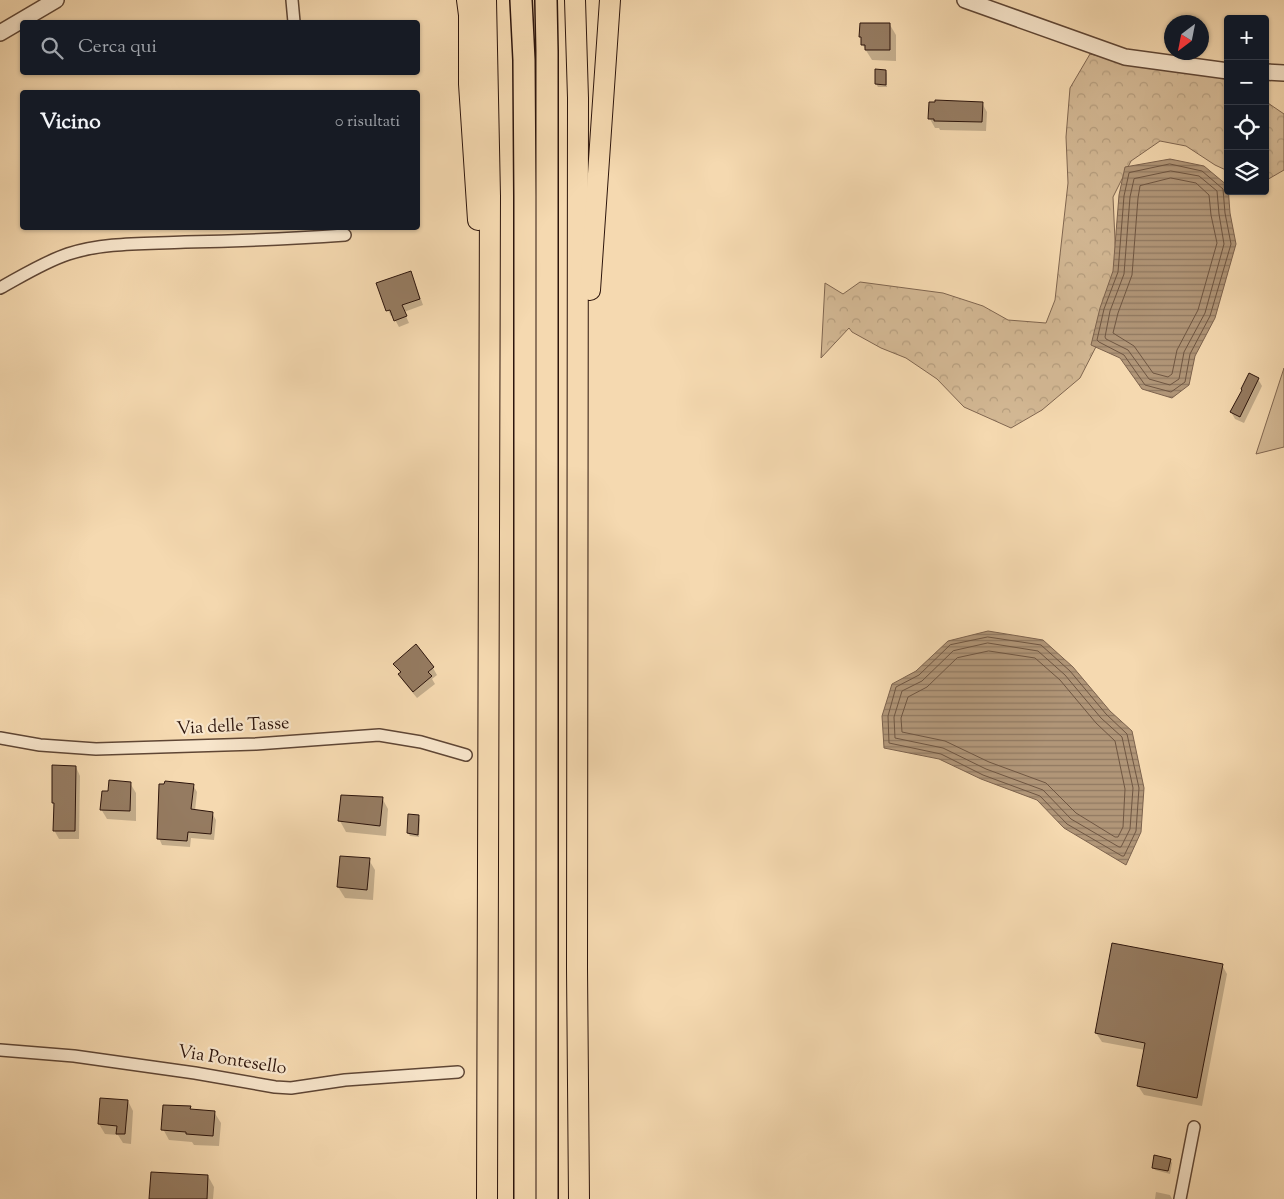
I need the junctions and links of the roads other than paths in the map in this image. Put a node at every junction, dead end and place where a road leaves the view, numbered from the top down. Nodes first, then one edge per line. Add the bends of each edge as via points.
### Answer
1 (56, 0) edge
2 (292, 0) edge
3 (467, 0) edge
4 (486, 0) edge
5 (521, 0) edge
6 (546, 0) edge
7 (575, 0) edge
8 (610, 0) edge
9 (965, 0) edge
10 (22, 20) edge
11 (294, 20) edge
12 (20, 21) edge
13 (0, 33) edge
14 (1224, 70) edge
15 (1269, 72) edge
16 (1284, 73) edge
17 (345, 235) dead end
18 (0, 288) edge
19 (488, 430) junction
20 (579, 434) junction
21 (0, 738) edge
22 (466, 756) dead end
23 (0, 1050) edge
24 (458, 1072) dead end
25 (1194, 1127) dead end
26 (487, 1199) edge
27 (525, 1199) edge
28 (547, 1199) edge
29 (579, 1199) edge
30 (1180, 1199) edge

1 - 10 street
2 - 11 street
3 - 19 highway via 480,267 480,339
4 - 19 highway via 490,196
5 - 27 highway via 524,60
6 - 28 highway
7 - 20 highway
8 - 20 highway
9 - 14 street via 1125,57
12 - 13 street
15 - 16 street
17 - 18 street via 96,247 50,261
19 - 26 highway
20 - 29 highway
21 - 22 street, Via delle Tasse via 96,749 256,744 380,735 421,742
23 - 24 street, Via Pontesello via 74,1056 291,1088 345,1080
25 - 30 street

